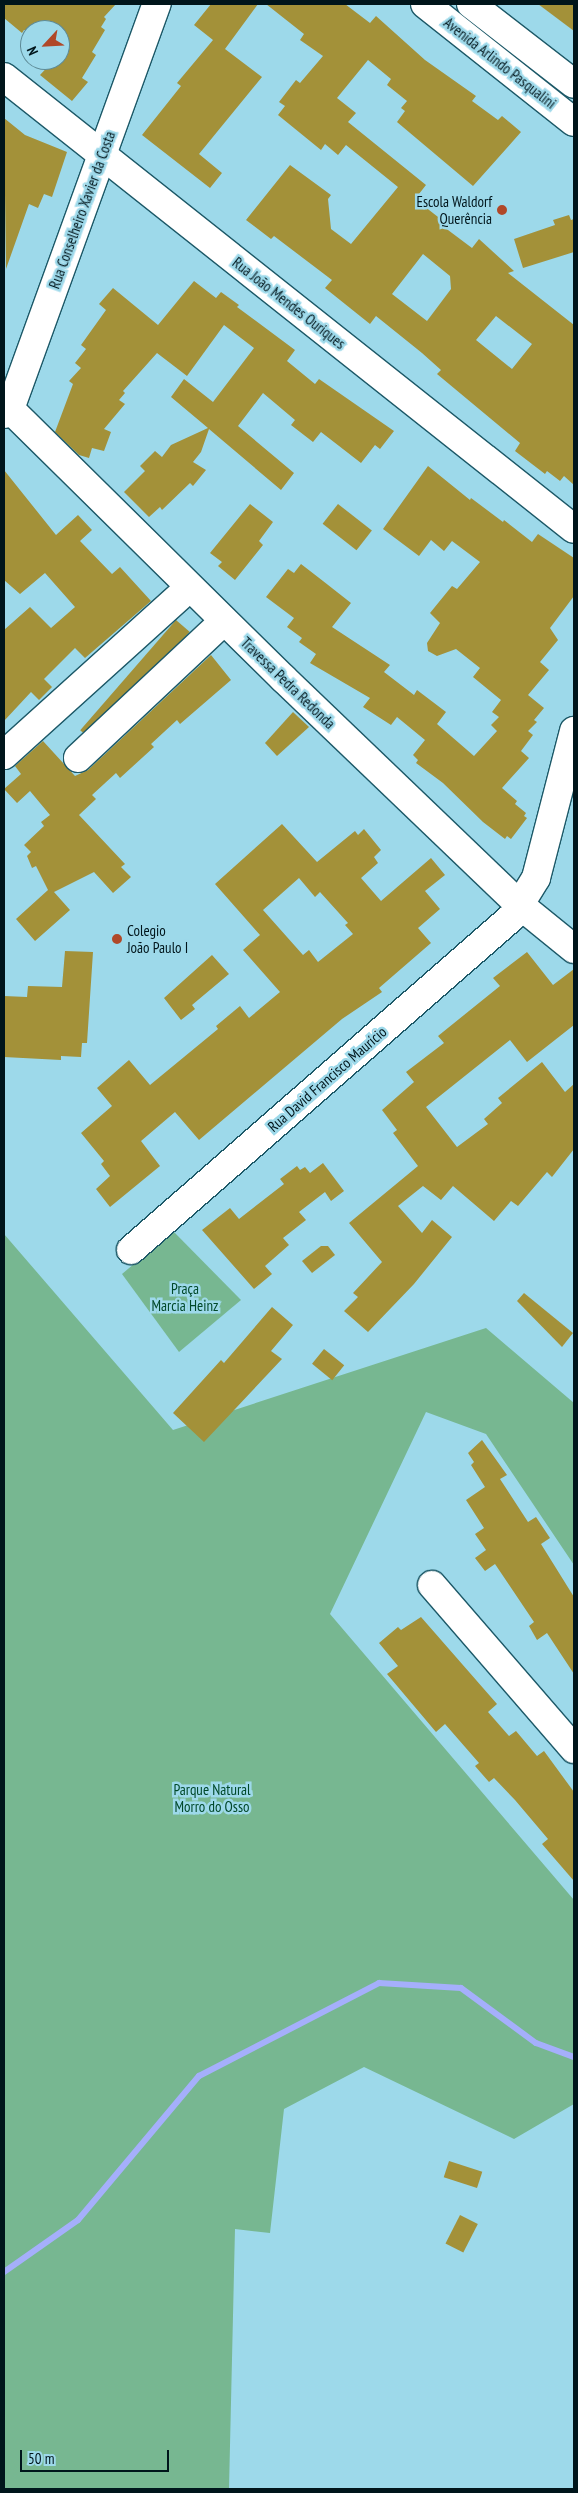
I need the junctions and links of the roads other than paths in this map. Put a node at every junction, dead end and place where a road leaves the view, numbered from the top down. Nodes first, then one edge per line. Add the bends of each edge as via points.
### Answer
1 (157, 4) edge
2 (425, 4) edge
3 (470, 4) edge
4 (4, 77) edge
5 (574, 84) edge
6 (574, 122) edge
7 (102, 155) junction
8 (7, 411) edge
9 (574, 529) edge
10 (190, 588) junction
11 (224, 621) junction
12 (574, 731) edge
13 (4, 754) edge
14 (78, 758) dead end
15 (521, 906) junction
16 (574, 948) edge
17 (130, 1250) dead end
18 (432, 1585) dead end
19 (574, 1749) edge

1 - 7 street, Rua Conselheiro Xavier da Costa
2 - 6 street, Avenida Arlindo Pasqualini
3 - 5 street, Avenida Arlindo Pasqualini
4 - 7 street, Rua João Mendes Ouriques
7 - 8 street, Rua Conselheiro Xavier da Costa
7 - 9 street, Rua João Mendes Ouriques
8 - 10 street, Travessa Pedra Redonda
10 - 11 street, Travessa Pedra Redonda
10 - 13 street
11 - 14 street
11 - 15 street, Travessa Pedra Redonda
12 - 15 street via 536,878
15 - 16 street, Travessa Pedra Redonda
15 - 17 street, Rua David Francisco Maurício
18 - 19 street

